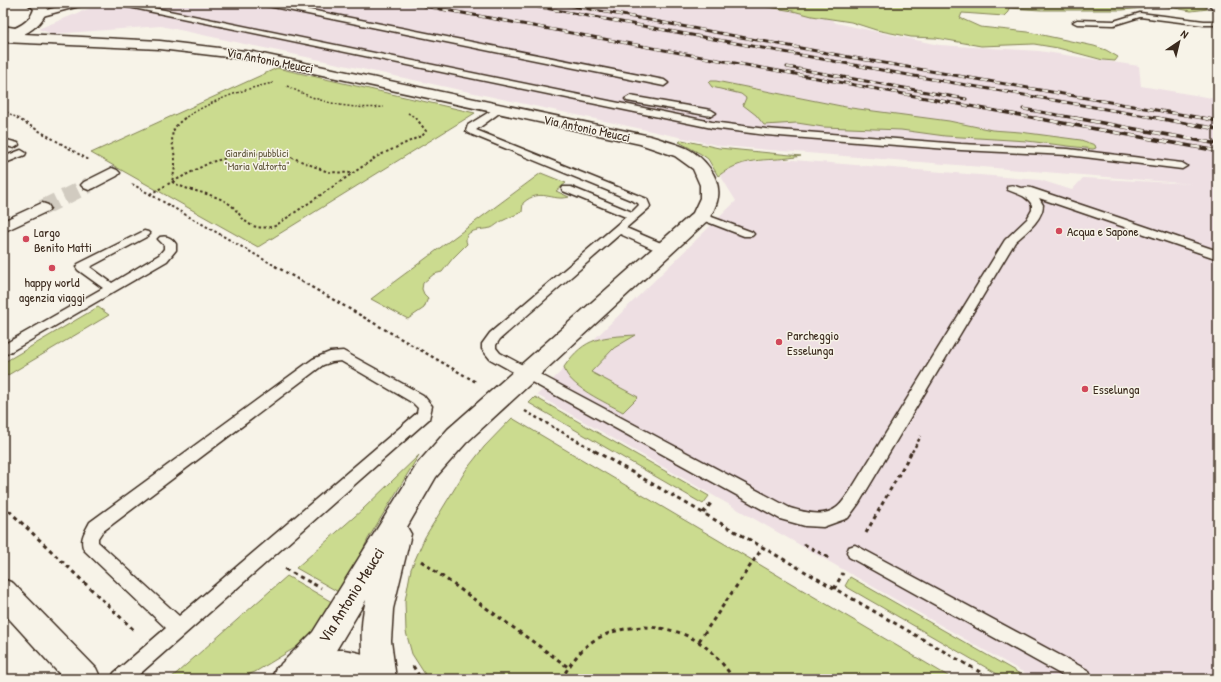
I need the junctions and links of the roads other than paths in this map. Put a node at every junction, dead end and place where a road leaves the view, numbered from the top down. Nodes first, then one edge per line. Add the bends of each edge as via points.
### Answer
1 (80, 3) edge
2 (119, 3) edge
3 (148, 3) edge
4 (263, 3) edge
5 (1212, 3) edge
6 (36, 9) edge
7 (1218, 9) edge
8 (1077, 22) dead end
9 (1218, 23) edge
10 (3, 35) edge
11 (664, 83) dead end
12 (499, 109) junction
13 (711, 113) dead end
14 (3, 142) edge
15 (14, 145) dead end
16 (21, 154) dead end
17 (3, 161) edge
18 (1182, 166) dead end
19 (112, 173) dead end
20 (89, 185) tunnel mouth
21 (567, 188) dead end
22 (42, 208) tunnel mouth
23 (633, 216) junction
24 (701, 216) junction
25 (3, 227) edge
26 (619, 229) junction
27 (144, 234) dead end
28 (748, 234) dead end
29 (164, 239) dead end
30 (664, 249) junction
31 (1218, 255) edge
32 (112, 288) junction
33 (3, 351) edge
34 (528, 374) junction
35 (405, 506) junction
36 (851, 560) road end
37 (3, 592) edge
38 (179, 628) junction
39 (1083, 677) dead end
40 (288, 678) edge
41 (85, 679) edge
42 (120, 679) edge
43 (379, 679) edge

1 - 6 lane
2 - 18 lane via 712,125 766,132 961,147 1068,152
3 - 13 lane via 599,94
4 - 11 lane
5 - 7 lane
6 - 10 street via 32,23 21,31
8 - 9 lane via 1114,23 1140,15
10 - 12 street, Via Antonio Meucci via 206,48
12 - 23 lane via 471,127 471,131 643,201 645,206
12 - 24 street, Via Antonio Meucci via 644,140 681,152 700,166 709,185 709,198
14 - 15 lane
16 - 17 lane
19 - 20 street
21 - 23 lane
22 - 25 street
23 - 26 lane
24 - 28 lane
24 - 30 street, Via Antonio Meucci
26 - 30 lane
26 - 34 lane via 495,336 489,344 489,349 495,356
27 - 32 lane via 82,267
29 - 32 lane via 170,244 168,254
30 - 34 street, Via Antonio Meucci
31 - 34 lane via 1018,188 1035,198 1038,206 1036,215 1011,240 842,514 823,520 786,514
32 - 33 lane
34 - 35 street, Via Antonio Meucci via 457,436 427,470
35 - 40 street, Via Antonio Meucci via 324,642
35 - 43 street, Via Antonio Meucci via 378,609 376,641
36 - 39 lane
37 - 41 street
38 - 38 lane via 424,415 425,406 418,399 343,356 330,357 318,362 96,527 90,537 90,545
38 - 42 lane
40 - 43 street via 314,667 338,664 362,668

